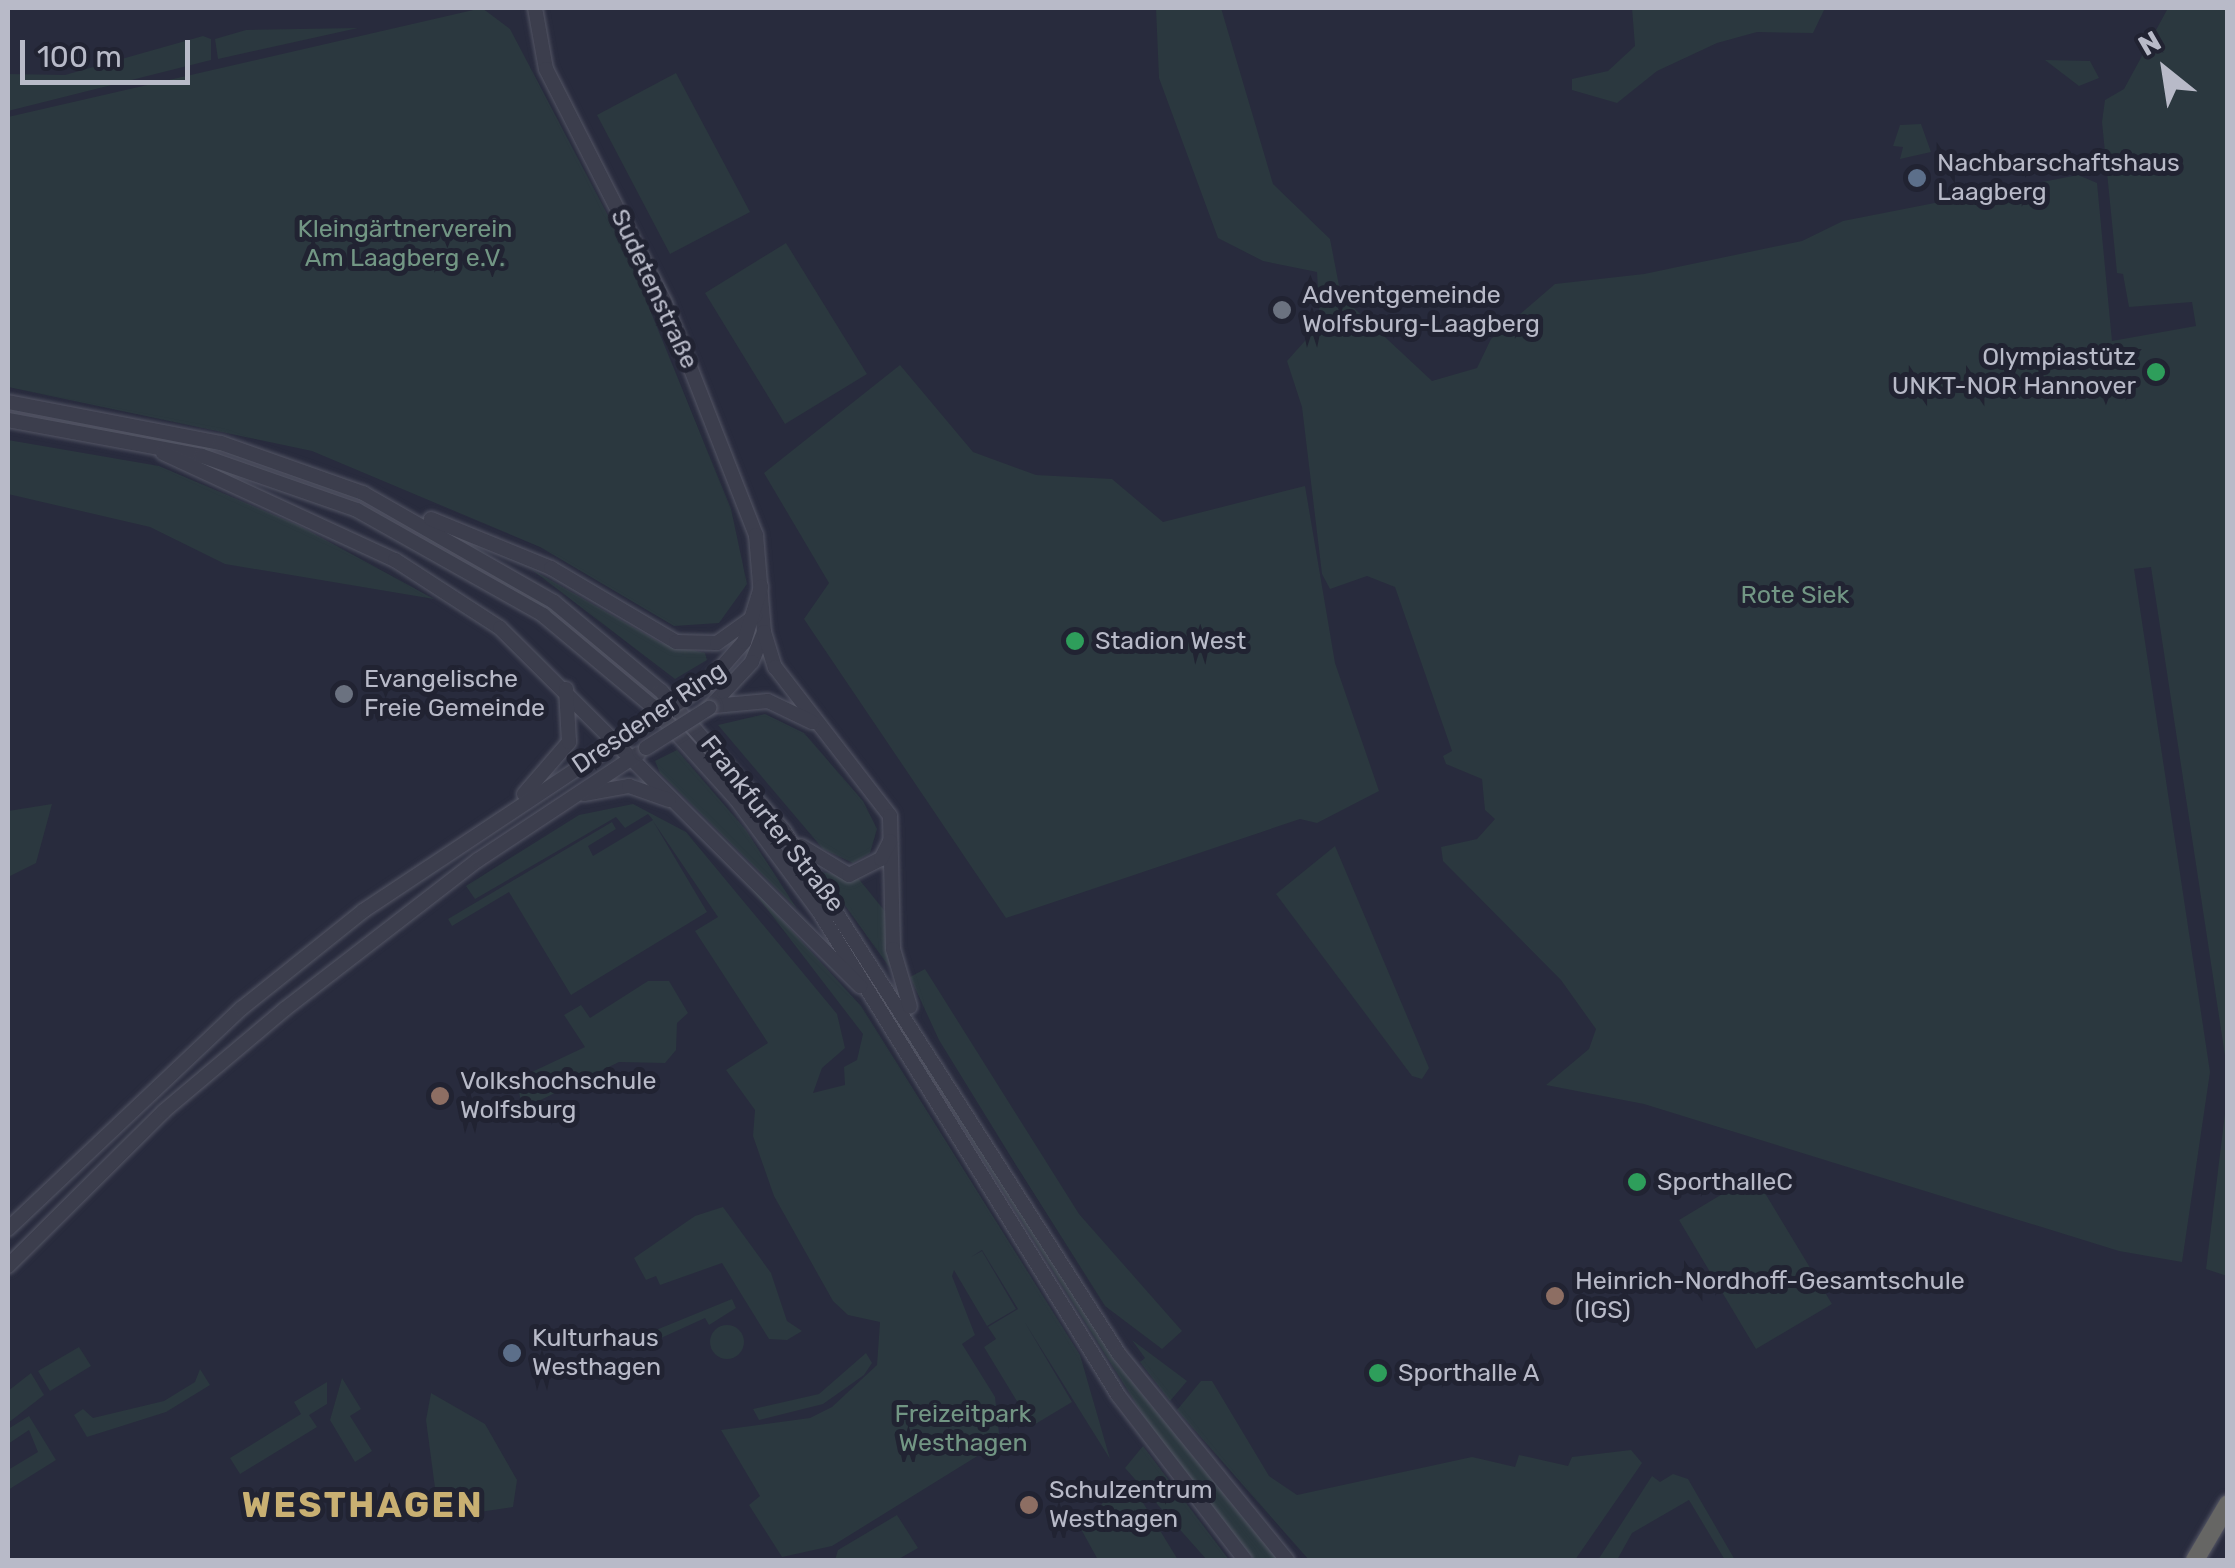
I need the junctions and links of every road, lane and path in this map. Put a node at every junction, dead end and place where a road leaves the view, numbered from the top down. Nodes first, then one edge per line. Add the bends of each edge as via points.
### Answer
1 (535, 8) edge
2 (8, 402) edge
3 (8, 420) edge
4 (125, 439) junction
5 (406, 513) junction
6 (763, 576) junction
7 (754, 616) junction
8 (764, 632) junction
9 (732, 662) junction
10 (752, 662) junction
11 (775, 667) junction
12 (566, 688) junction
13 (718, 703) junction
14 (825, 732) junction
15 (617, 742) junction
16 (639, 753) junction
17 (569, 798) junction
18 (687, 810) junction
19 (500, 816) junction
20 (784, 831) junction
21 (892, 831) junction
22 (271, 986) junction
23 (285, 1009) junction
24 (885, 1014) junction
25 (925, 1044) junction
26 (8, 1228) edge
27 (8, 1266) edge
28 (2228, 1504) edge
29 (1245, 1560) edge
30 (1287, 1560) edge
31 (2195, 1560) edge

1 - 6 street, Sudetenstraße via 546,68 686,352 756,534
2 - 5 street, Frankfurter Straße via 221,442
3 - 4 street, Frankfurter Straße
4 - 12 street via 395,560 500,628
4 - 24 street, Frankfurter Straße via 255,472 357,510 543,616 652,706 736,798
5 - 7 street via 498,542 676,642 718,643
5 - 20 street, Frankfurter Straße via 540,593 612,648 695,726
6 - 7 street, Dresdener Ring
6 - 8 street, Dresdener Ring
7 - 9 street, Dresdener Ring
8 - 10 street, Dresdener Ring
8 - 11 street
9 - 10 street
9 - 15 street, Dresdener Ring, bridge
10 - 11 street
10 - 13 street, Dresdener Ring
11 - 14 street
12 - 15 street
12 - 19 street via 569,742
13 - 14 street via 780,704
13 - 16 street, Dresdener Ring, bridge
14 - 21 street via 880,798
15 - 16 street
15 - 19 street, Dresdener Ring
16 - 17 street, Dresdener Ring
16 - 18 street
17 - 18 street via 629,786
17 - 23 street, Dresdener Ring
18 - 24 street
19 - 22 street, Dresdener Ring
20 - 21 street via 848,875 881,859
20 - 25 street, Frankfurter Straße
21 - 25 street via 893,949
22 - 23 street
22 - 26 street, Dresdener Ring
23 - 27 street, Dresdener Ring via 164,1112
24 - 29 street, Frankfurter Straße via 1118,1395
25 - 30 street, Frankfurter Straße via 1119,1354
28 - 31 highway

